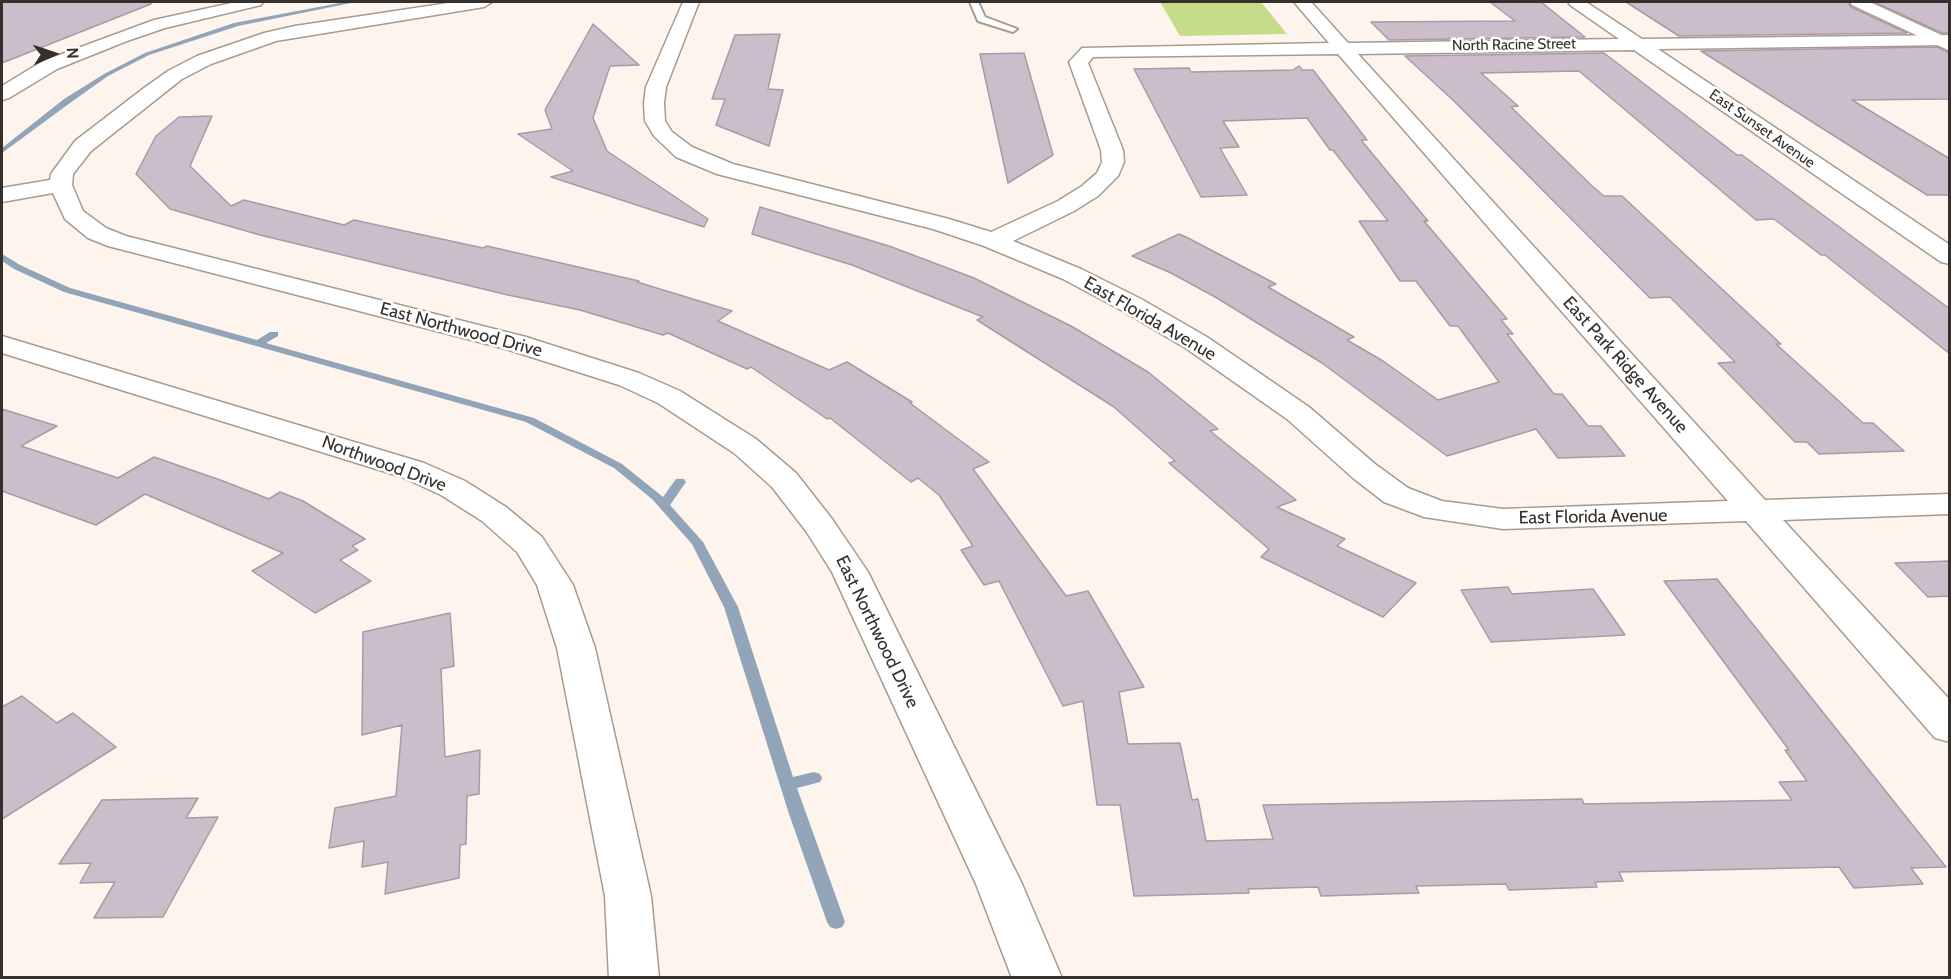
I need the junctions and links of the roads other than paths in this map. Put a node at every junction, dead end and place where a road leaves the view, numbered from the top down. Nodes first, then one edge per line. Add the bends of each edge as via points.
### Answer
1 (255, 2) edge
2 (484, 2) edge
3 (691, 2) edge
4 (974, 2) edge
5 (1302, 2) edge
6 (1575, 2) edge
7 (1858, 2) edge
8 (1013, 29) dead end
9 (1946, 42) edge
10 (1637, 44) junction
11 (1342, 48) junction
12 (2, 94) edge
13 (61, 185) junction
14 (2, 195) edge
15 (993, 241) junction
16 (1950, 256) edge
17 (2, 344) edge
18 (1950, 504) edge
19 (1756, 512) junction
20 (1950, 727) edge
21 (634, 978) edge
22 (1037, 978) edge

1 - 12 street via 160,24 112,40 50,65
2 - 13 street via 295,31 204,60 151,92 83,146 62,174
3 - 15 street, East Florida Avenue via 656,87 655,121 664,136 684,152 725,169 889,209
4 - 8 lane via 981,19
5 - 11 street, East Park Ridge Avenue
6 - 10 street, East Sunset Avenue
7 - 9 street
9 - 10 street, North Racine Street
10 - 11 street, North Racine Street
10 - 16 street, East Sunset Avenue
11 - 15 street, North Racine Street via 1088,51 1078,62 1112,150 1113,162 1107,177 1066,206
11 - 19 street, East Park Ridge Avenue
13 - 14 street
13 - 22 street, East Northwood Drive via 73,214 117,241 516,343 629,379 669,397 745,446 784,480 850,572 999,884
15 - 19 street, East Florida Avenue via 1072,274 1197,343 1298,413 1396,495 1436,510 1503,519
17 - 21 street, Northwood Drive via 413,470 453,488 494,514 530,545 555,585 576,648 628,896
18 - 19 street
19 - 20 street, East Park Ridge Avenue

